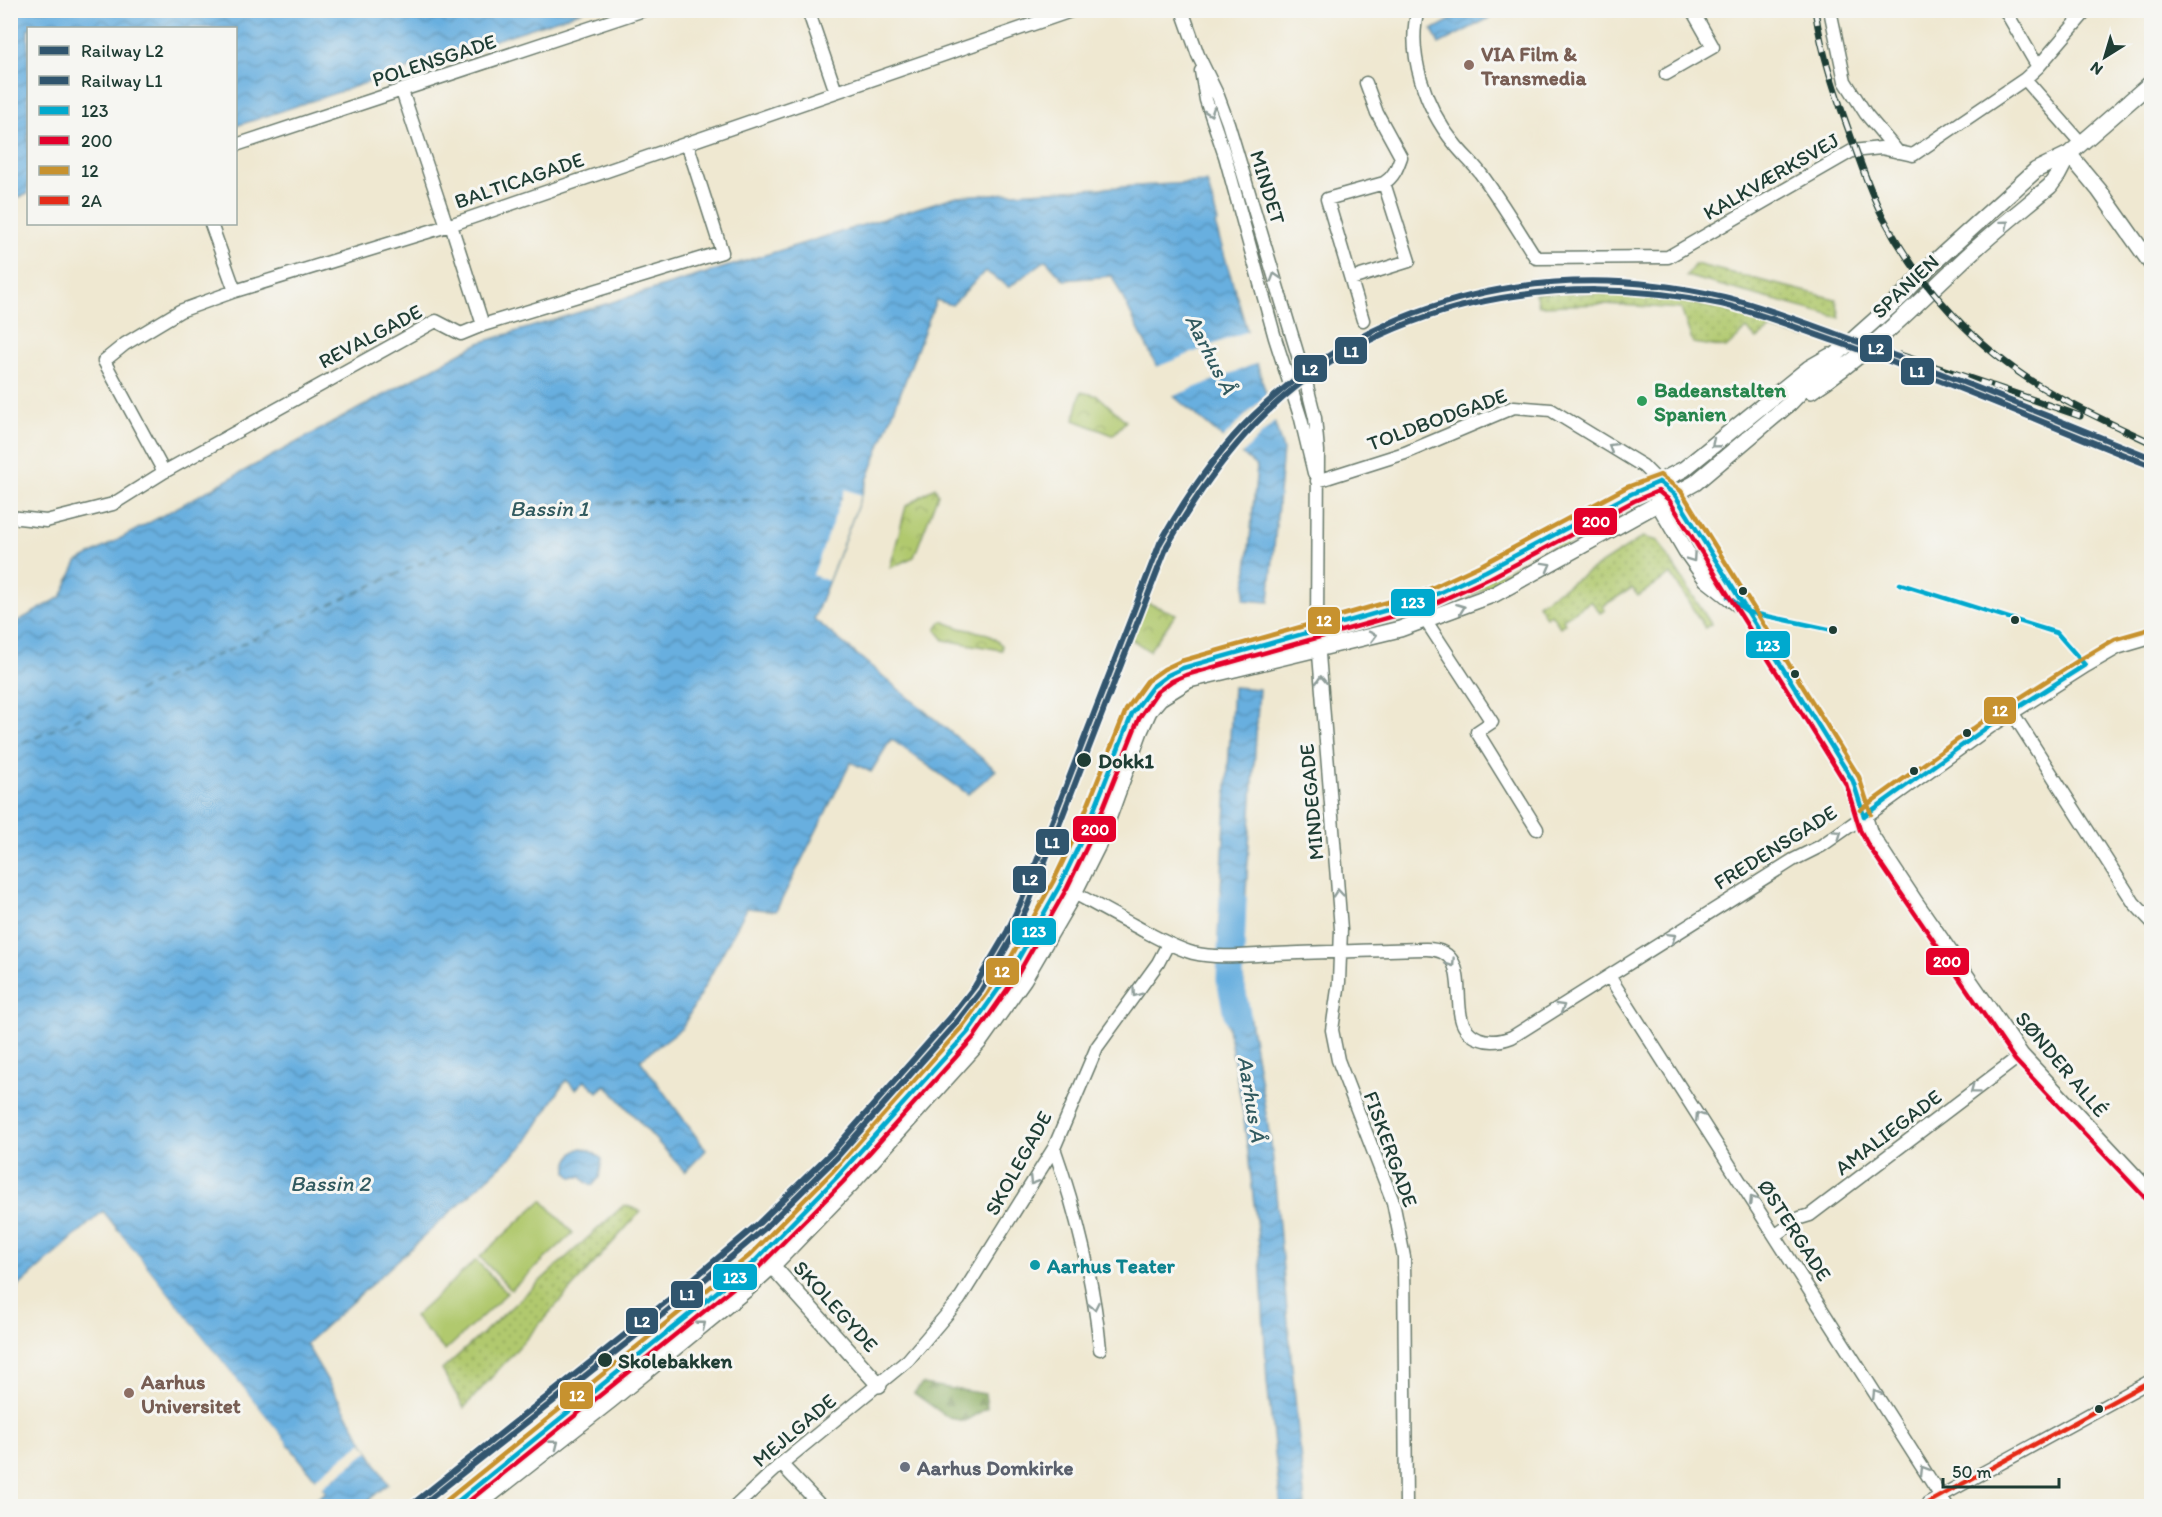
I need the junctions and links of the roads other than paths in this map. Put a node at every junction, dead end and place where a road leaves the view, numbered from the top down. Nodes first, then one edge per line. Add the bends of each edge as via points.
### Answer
1 (644, 10) edge
2 (808, 10) edge
3 (1074, 10) edge
4 (1182, 10) edge
5 (1418, 10) edge
6 (1692, 10) edge
7 (1830, 10) edge
8 (2006, 10) edge
9 (2087, 10) edge
10 (1198, 55) junction
11 (2038, 67) junction
12 (1666, 74) dead end
13 (2025, 79) junction
14 (2151, 82) edge
15 (1366, 83) dead end
16 (402, 91) junction
17 (836, 92) junction
18 (687, 143) junction
19 (2081, 143) junction
20 (237, 146) edge
21 (1898, 152) junction
22 (2069, 154) junction
23 (1384, 183) junction
24 (211, 225) edge
25 (449, 225) junction
26 (1961, 262) junction
27 (2151, 265) edge
28 (1351, 279) junction
29 (235, 291) junction
30 (1902, 296) junction
31 (1363, 320) dead end
32 (483, 325) junction
33 (1838, 353) junction
34 (1790, 403) junction
35 (164, 472) junction
36 (1317, 481) junction
37 (1659, 482) junction
38 (1675, 495) junction
39 (1658, 503) junction
40 (10, 517) edge
41 (1748, 612) junction
42 (1426, 621) junction
43 (1317, 629) junction
44 (2151, 636) edge
45 (1319, 649) junction
46 (1226, 663) junction
47 (2012, 712) junction
48 (1864, 816) junction
49 (1537, 830) dead end
50 (1067, 889) junction
51 (2151, 922) edge
52 (1168, 944) junction
53 (1341, 951) junction
54 (1609, 976) junction
55 (2021, 1055) junction
56 (1054, 1148) junction
57 (2151, 1195) edge
58 (1776, 1235) junction
59 (767, 1260) junction
60 (1100, 1349) dead end
61 (2151, 1380) edge
62 (879, 1385) junction
63 (781, 1464) junction
64 (1944, 1501) edge
65 (1928, 1503) dead end
66 (452, 1506) edge
67 (476, 1506) edge
68 (736, 1506) edge
69 (821, 1506) edge
70 (1406, 1506) edge

1 - 16 street, POLENSGADE
2 - 17 street
3 - 17 street, BALTICAGADE
4 - 10 street, MINDET
5 - 21 street, KALKVÆRKSVEJ via 1414,24 1415,55 1429,103 1536,258 1668,257 1852,151 1881,148
6 - 12 street via 1713,47
7 - 21 street via 1845,81
8 - 11 street
9 - 11 street, KALKVÆRKSVEJ
10 -> 36 street, MINDET via 1206,100
36 -> 10 street, MINDET via 1317,428 1291,333 1228,123
11 - 13 street, KALKVÆRKSVEJ
13 - 19 street
13 - 21 street, KALKVÆRKSVEJ via 1913,154
14 - 19 street, SPANIEN
15 - 23 street via 1401,157 1394,174
16 - 20 street, POLENSGADE
16 - 25 street
17 - 18 street, BALTICAGADE
18 - 25 street, BALTICAGADE
18 - 32 street, REVALGADE via 722,252
19 - 22 street, SPANIEN
26 -> 22 street, SPANIEN via 2050,186
22 - 27 street
22 - 30 street, SPANIEN via 2036,170
23 - 28 street via 1409,261
23 - 28 street via 1327,199
24 - 29 street
25 - 29 street, BALTICAGADE
25 - 32 street
26 - 30 street, SPANIEN
26 - 34 street, SPANIEN via 1853,360
28 - 31 street
29 - 35 street, BALTICAGADE via 180,311 104,361
30 - 33 street, SPANIEN
32 - 35 street, REVALGADE via 461,334 436,321
33 - 34 street, SPANIEN
33 -> 37 street, SPANIEN via 1809,368 1683,469
34 - 38 street, SPANIEN via 1695,483
35 - 40 street, REVALGADE via 112,504 46,521
37 -> 36 street, TOLDBODGADE via 1643,466 1551,410 1514,407 1405,453
36 - 43 street, MINDEGADE
37 - 38 street, SØNDER ALLÉ
37 - 39 street
37 - 43 street, SPANIEN via 1434,595
38 - 39 street, SPANIEN
38 - 41 street, SØNDER ALLÉ
39 -> 41 street, SØNDER ALLÉ via 1706,579
42 -> 39 street, SPANIEN via 1502,591
41 - 48 street, SØNDER ALLÉ via 1852,781
45 -> 42 street, SPANIEN
42 - 49 street via 1492,722 1477,732
43 - 45 street, MINDEGADE
43 - 46 street, SPANIEN
44 - 47 street, FREDENSGADE via 2118,646
45 - 46 street, SPANIEN
53 -> 45 street, MINDEGADE
46 - 50 street via 1173,688 1149,711 1100,841
47 - 48 street, FREDENSGADE
47 - 51 street via 2134,903
54 -> 48 street, FREDENSGADE
48 - 55 street, SØNDER ALLÉ via 1881,851
50 - 52 street
50 - 59 street via 968,1032
52 - 53 street via 1212,955
52 -> 56 street, SKOLEGADE via 1097,1047
53 -> 54 street, FREDENSGADE via 1441,951 1457,970 1460,1014 1468,1030 1485,1041 1499,1042 1512,1037
53 - 70 street, FISKERGADE via 1332,1030 1334,1044 1393,1202 1404,1257
58 -> 54 street, ØSTERGADE
55 - 57 street, SØNDER ALLÉ
55 -> 58 street, AMALIEGADE via 1810,1215
56 -> 60 street via 1070,1194
56 -> 62 street, SKOLEGADE via 958,1300 918,1349
64 -> 58 street, ØSTERGADE
59 - 62 street, SKOLEGYDE
59 - 66 street via 738,1277
67 -> 59 street via 748,1288
61 - 64 street
62 - 63 street, MEJLGADE
63 - 68 street, MEJLGADE
63 - 69 street
64 - 65 street

